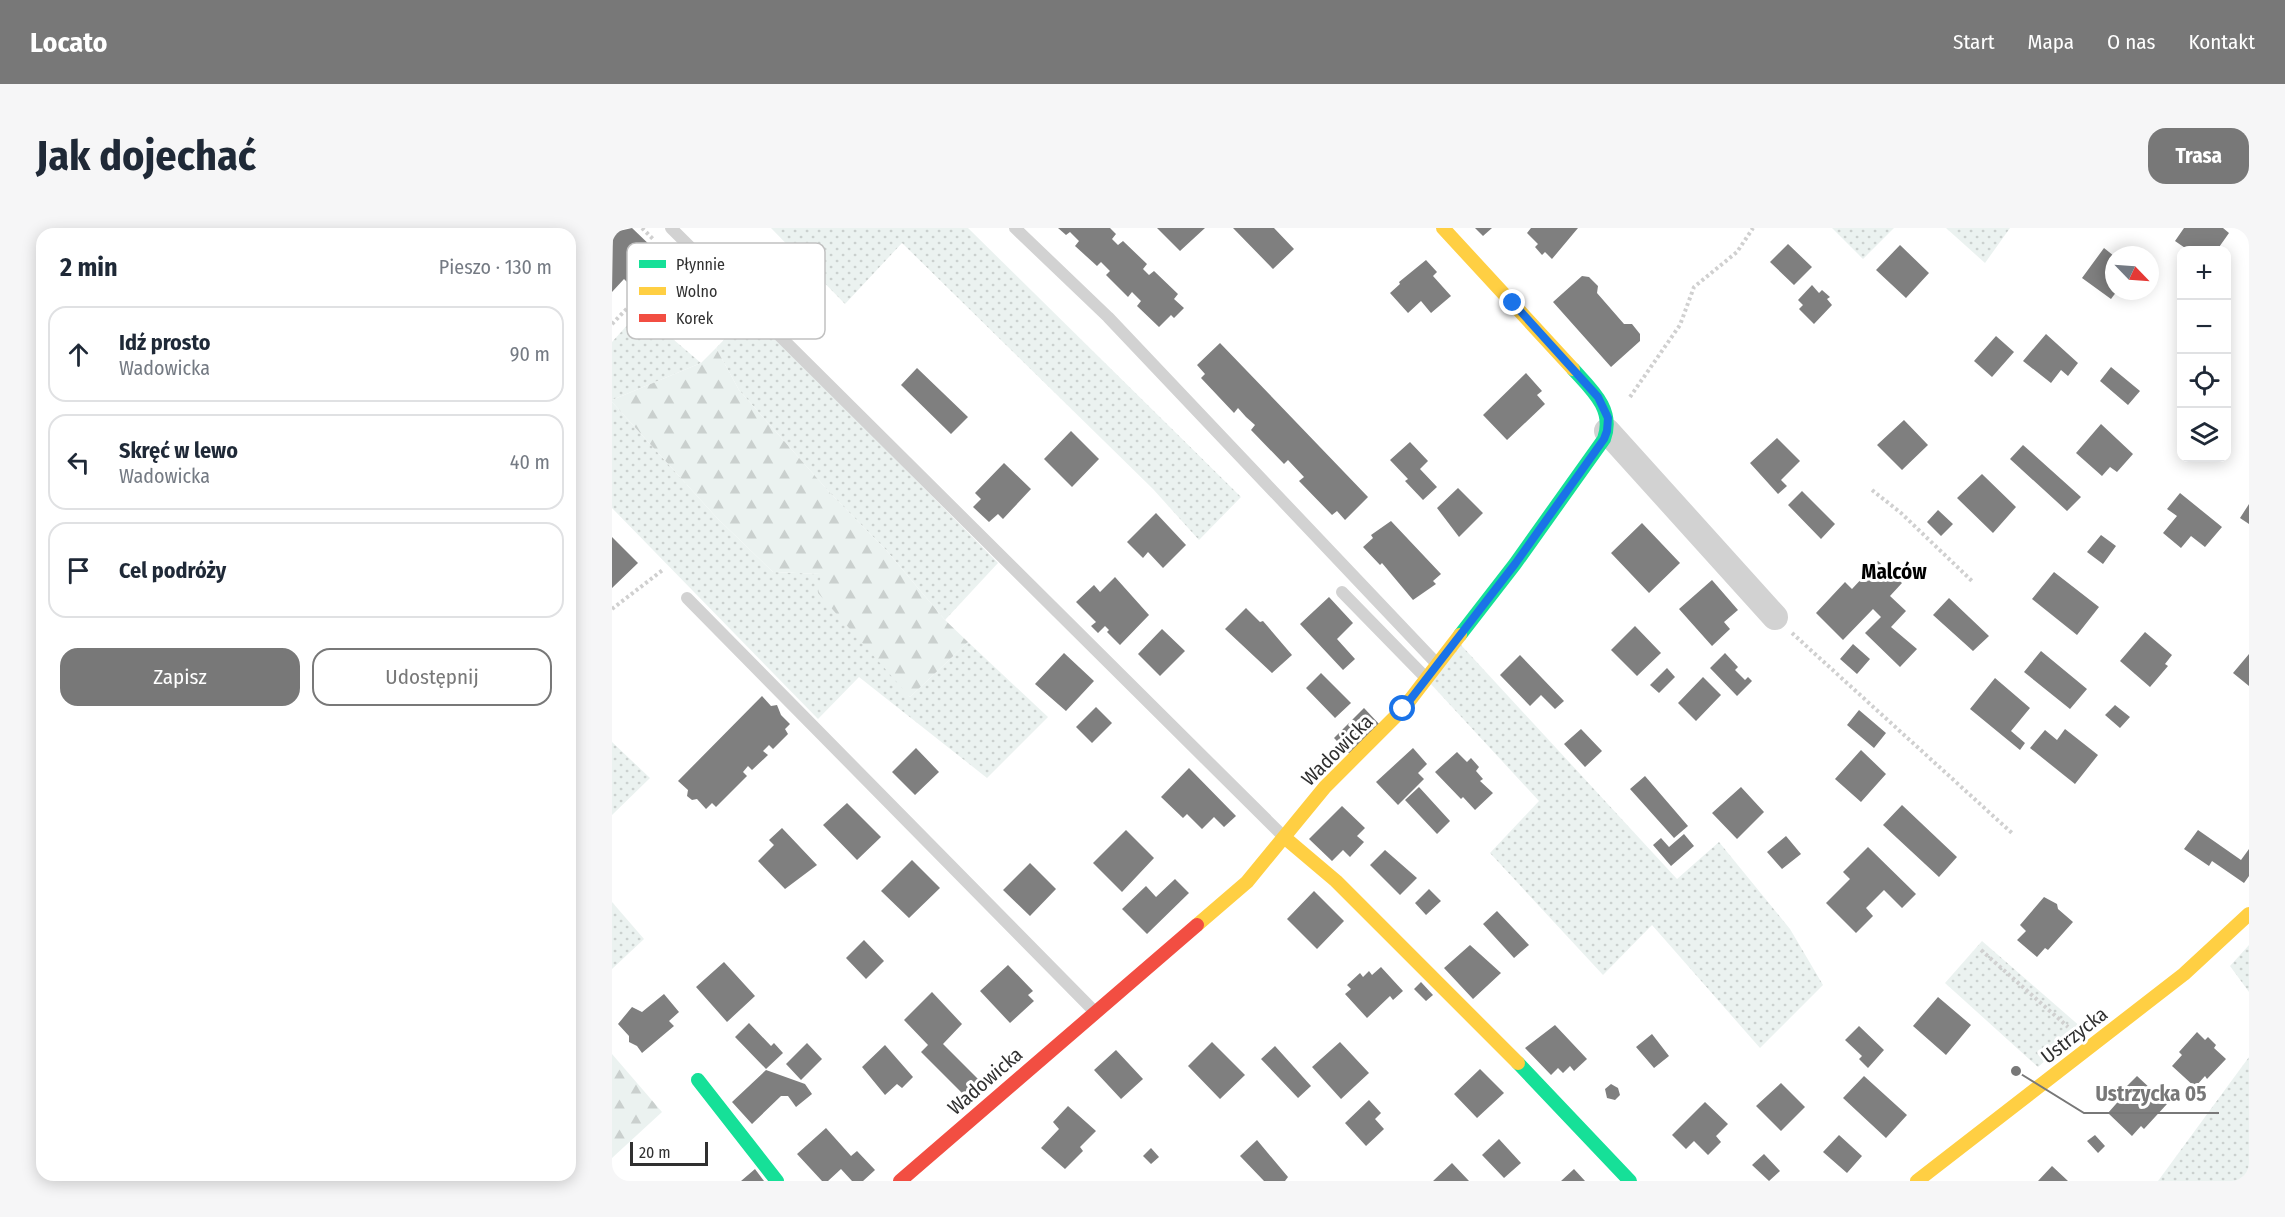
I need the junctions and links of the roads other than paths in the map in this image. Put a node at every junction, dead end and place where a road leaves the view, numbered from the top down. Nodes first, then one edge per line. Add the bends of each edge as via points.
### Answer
1 (670, 228) edge
2 (1015, 228) edge
3 (1443, 228) edge
4 (685, 243) edge
5 (782, 339) edge
6 (1608, 425) junction
7 (1342, 592) dead end
8 (687, 598) dead end
9 (1775, 616) road end
10 (1438, 664) junction
11 (1427, 679) junction
12 (1284, 837) junction
13 (2249, 914) edge
14 (1095, 1011) junction
15 (698, 1080) dead end
16 (777, 1181) edge
17 (900, 1181) edge
18 (1630, 1181) edge
19 (1917, 1181) edge

1 - 4 lane
2 - 10 lane via 1108,317
3 - 6 street via 1598,397
5 - 12 lane
6 - 9 street
6 - 10 street, Wadowicka via 1548,519
7 - 11 lane
8 - 14 lane
10 - 11 street, Wadowicka
11 - 12 street, Wadowicka via 1390,725 1325,787
12 - 14 street, Wadowicka via 1228,900
12 - 18 street via 1336,881 1570,1115
13 - 19 street, Ustrzycka via 2202,959
14 - 17 street, Wadowicka
15 - 16 street

